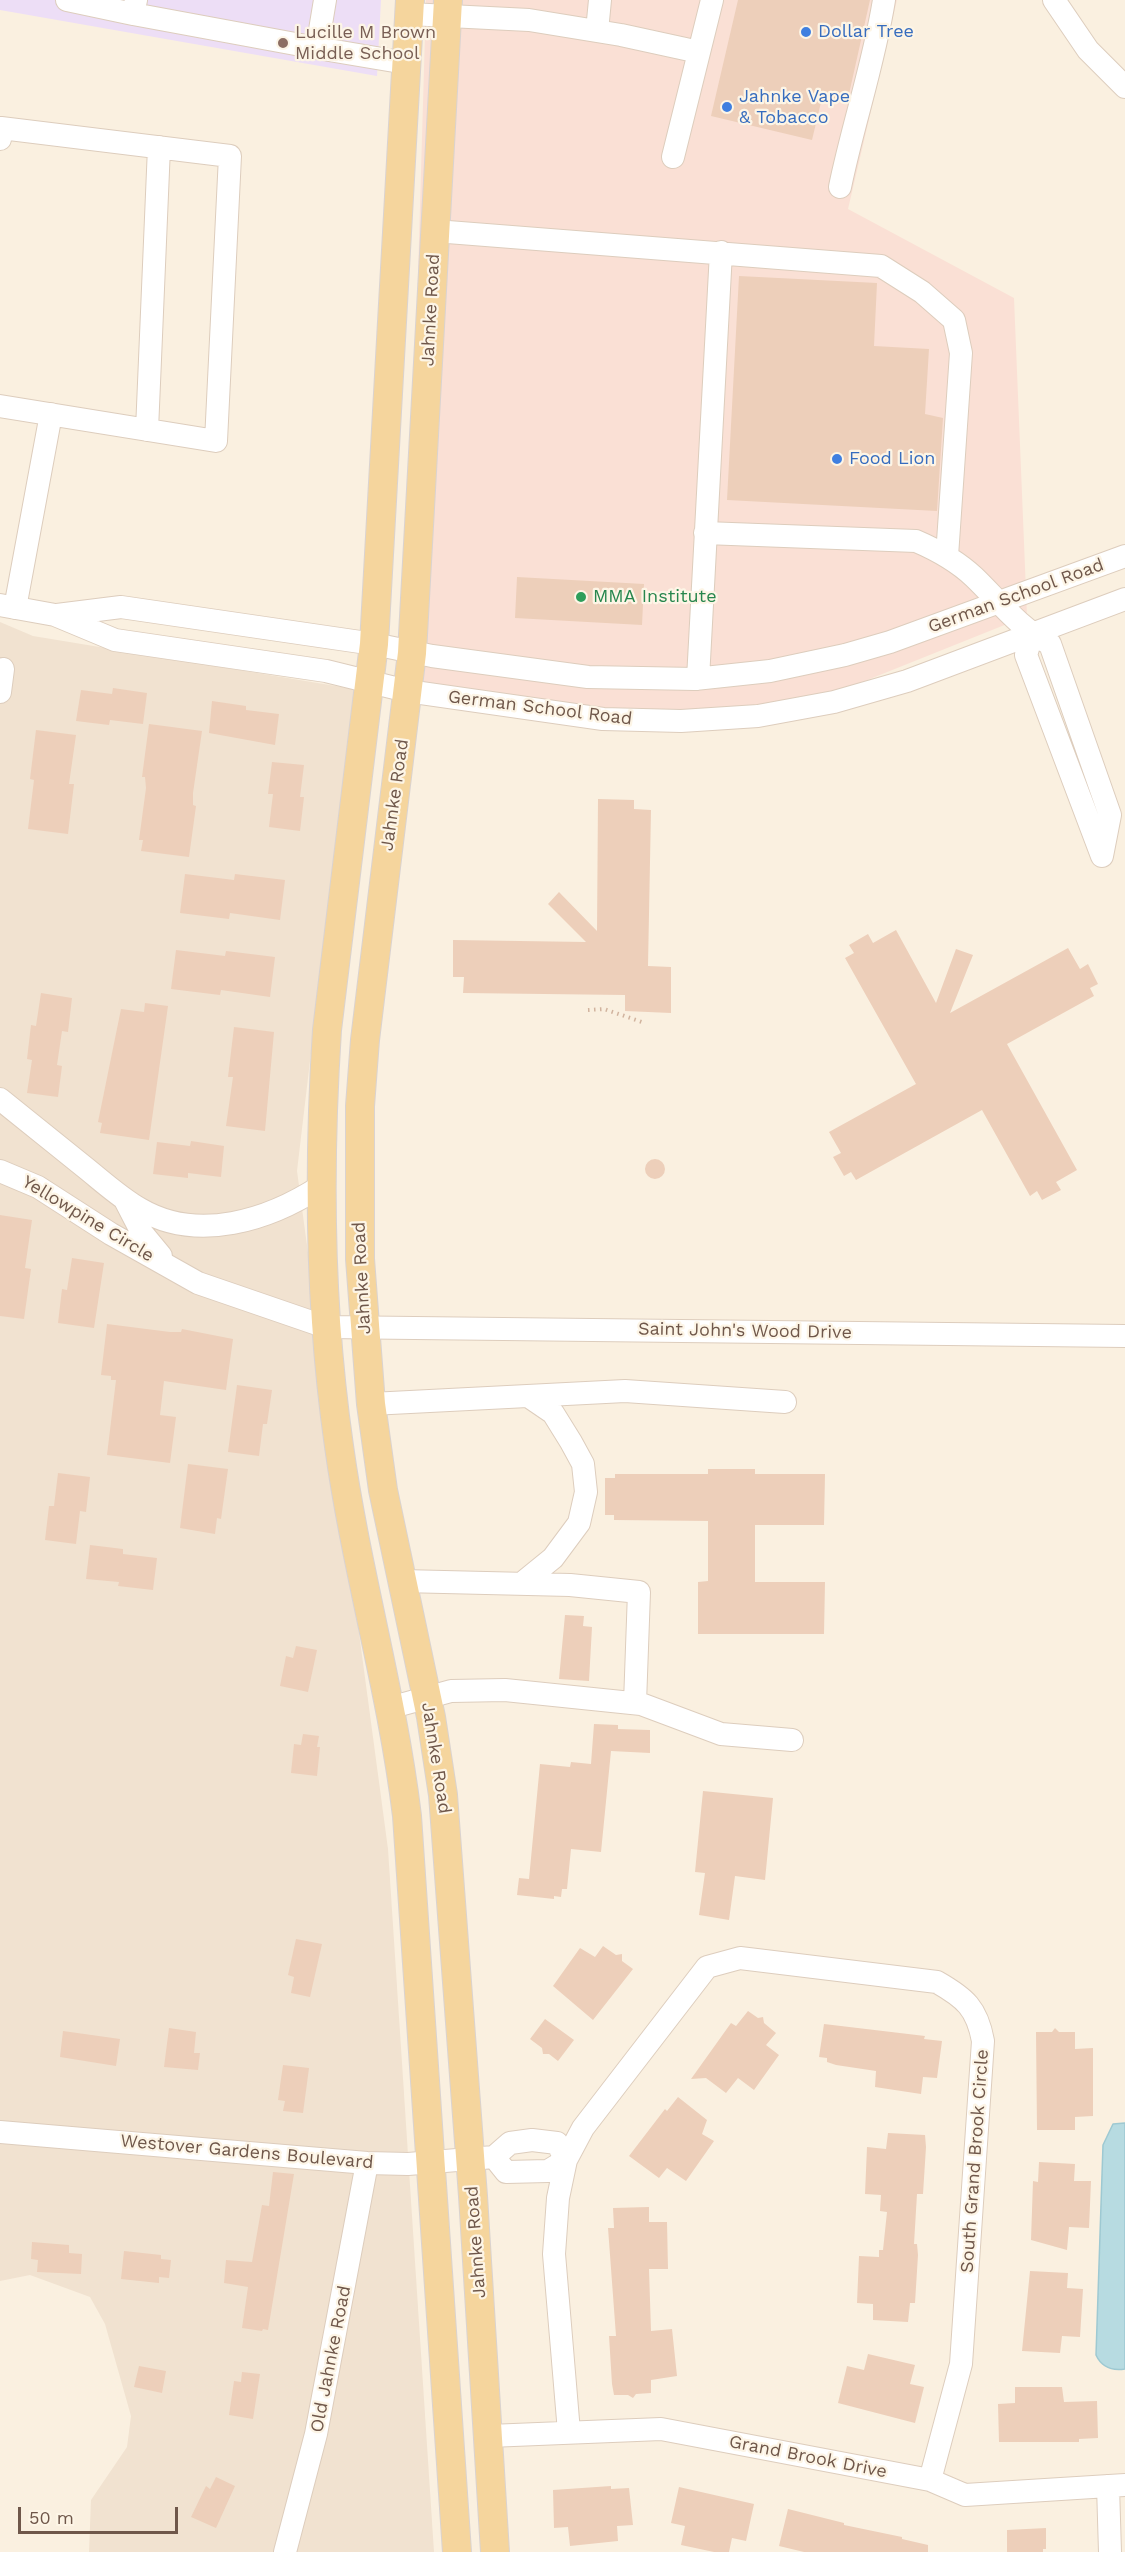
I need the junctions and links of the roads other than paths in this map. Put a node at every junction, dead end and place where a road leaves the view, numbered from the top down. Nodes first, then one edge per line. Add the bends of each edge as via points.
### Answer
1 (67, 0) edge
2 (325, 0) edge
3 (600, 0) edge
4 (712, 0) edge
5 (884, 0) edge
6 (1054, 0) edge
7 (135, 7) edge
8 (409, 7) edge
9 (448, 8) edge
10 (597, 31) junction
11 (317, 48) junction
12 (699, 52) junction
13 (406, 63) junction
14 (1125, 87) edge
15 (0, 139) edge
16 (159, 147) junction
17 (673, 157) dead end
18 (840, 187) dead end
19 (435, 231) junction
20 (721, 252) junction
21 (0, 406) edge
22 (51, 414) junction
23 (147, 430) junction
24 (705, 533) junction
25 (947, 556) junction
26 (1125, 556) edge
27 (1125, 599) edge
28 (997, 601) junction
29 (8, 606) edge
30 (55, 615) junction
31 (1032, 635) junction
32 (374, 644) junction
33 (411, 653) junction
34 (3, 669) dead end
35 (698, 679) junction
36 (371, 682) junction
37 (407, 691) junction
38 (0, 692) edge
39 (0, 1099) edge
40 (0, 1171) edge
41 (321, 1186) junction
42 (125, 1200) junction
43 (175, 1270) junction
44 (326, 1327) junction
45 (364, 1329) junction
46 (1125, 1336) edge
47 (528, 1396) junction
48 (785, 1402) dead end
49 (371, 1404) junction
50 (402, 1581) junction
51 (520, 1584) junction
52 (427, 1698) junction
53 (635, 1703) junction
54 (389, 1708) junction
55 (792, 1740) dead end
56 (0, 2132) edge
57 (482, 2158) junction
58 (566, 2160) junction
59 (431, 2162) junction
60 (368, 2163) junction
61 (568, 2432) junction
62 (489, 2436) junction
63 (930, 2480) junction
64 (1116, 2485) edge
65 (285, 2552) edge
66 (458, 2552) edge
67 (495, 2552) edge
68 (1110, 2552) edge

1 - 7 street
2 - 11 street
3 - 10 street
4 - 12 street
5 - 18 street
6 - 14 street via 1088,50
7 - 11 street
8 - 9 street
8 - 13 main road, Jahnke Road
9 - 10 street
9 - 19 main road, Jahnke Road
10 - 12 street
11 - 13 street
12 - 17 street
13 - 32 main road, Jahnke Road
15 - 16 street via 1,128
16 - 23 street
16 - 23 street via 230,156 216,441
19 - 20 street
19 - 33 main road, Jahnke Road
20 - 24 street
20 - 25 street via 881,266 922,292 954,320 961,353
21 - 22 street
22 - 23 street
22 - 29 street
24 - 25 street via 916,540
24 - 35 street
25 - 28 street
26 - 28 street, German School Road
27 - 31 street, German School Road
28 - 31 street
28 - 35 street, German School Road via 846,655 770,671
29 - 30 street, German School Road
30 - 32 street, German School Road via 121,607
30 - 36 street, German School Road via 116,640 326,671
31 - 31 street via 1026,655 1102,855 1110,815 1050,644
31 - 37 street, German School Road via 852,697 795,710 718,720 603,719
32 - 33 street, German School Road
32 - 36 main road, Jahnke Road
33 - 35 street, German School Road via 588,677
33 - 37 main road, Jahnke Road
34 - 38 street
36 - 37 street, German School Road
36 - 41 main road, Jahnke Road via 327,1030
37 - 45 main road, Jahnke Road via 363,1062 359,1193
39 - 42 street, Yellowpine Circle
40 - 43 street, Yellowpine Circle via 38,1187
41 - 42 street, Yellowpine Circle via 278,1208 220,1226 190,1226 162,1219
41 - 44 main road, Jahnke Road
42 - 43 street, Yellowpine Circle via 142,1233
43 - 44 street, Yellowpine Circle via 216,1291
44 - 45 street, Yellowpine Circle
44 - 54 main road, Jahnke Road via 350,1518
45 - 46 street, Saint John's Wood Drive
45 - 49 main road, Jahnke Road
47 - 48 street via 625,1391
47 - 49 street
47 - 51 street via 553,1413 571,1442 583,1464 586,1492 579,1524 553,1558
49 - 50 main road, Jahnke Road via 383,1490
50 - 51 street
50 - 52 main road, Jahnke Road
51 - 53 street via 639,1592
52 - 53 street via 480,1689
52 - 54 street
52 - 57 main road, Jahnke Road via 438,1757
53 - 55 street via 722,1734
54 - 59 main road, Jahnke Road via 406,1816
56 - 60 street, Westover Gardens Boulevard
57 - 58 street via 506,2172 548,2171
57 - 58 street via 510,2143 532,2140 557,2143
57 - 59 street, Westover Gardens Boulevard
57 - 62 main road, Jahnke Road
58 - 61 street via 558,2198 554,2254
58 - 63 street, South Grand Brook Circle via 584,2128 707,1967 740,1958 937,1982 963,1996 980,2021 983,2041 961,2364
59 - 60 street, Westover Gardens Boulevard
59 - 66 main road, Jahnke Road
60 - 65 street, Old Jahnke Road via 316,2433
61 - 62 street, Grand Brook Drive
61 - 63 street, Grand Brook Drive via 661,2429
62 - 67 main road, Jahnke Road
63 - 64 street, Grand Brook Drive via 965,2495
64 - 68 street

